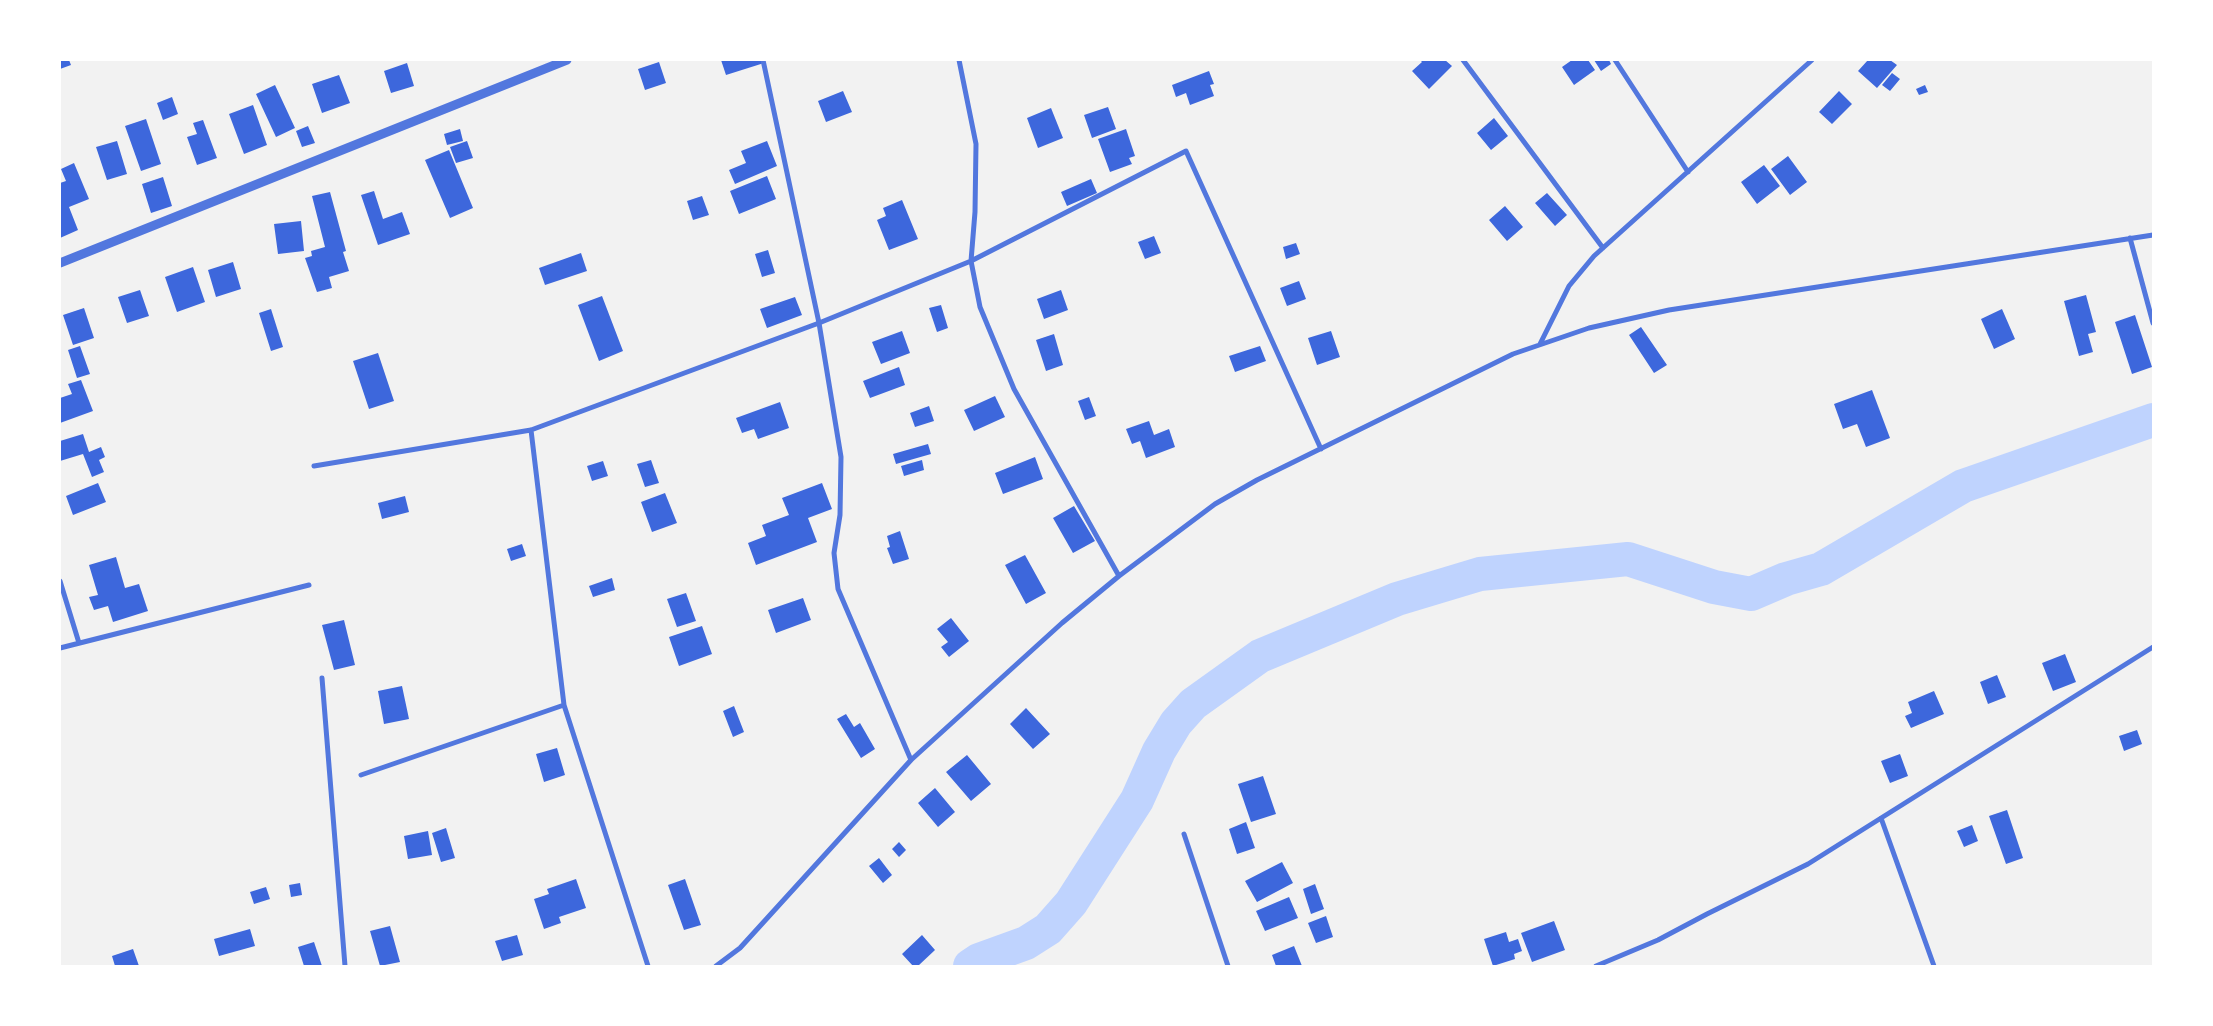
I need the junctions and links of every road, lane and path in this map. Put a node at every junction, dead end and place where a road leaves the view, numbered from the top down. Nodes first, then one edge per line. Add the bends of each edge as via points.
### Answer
1 (567, 60) edge
2 (763, 60) edge
3 (959, 60) edge
4 (1463, 60) edge
5 (1615, 60) edge
6 (1812, 60) edge
7 (1688, 172) junction
8 (2153, 235) edge
9 (2130, 238) junction
10 (1603, 248) junction
11 (971, 261) junction
12 (60, 262) edge
13 (2153, 322) edge
14 (820, 323) junction
15 (1540, 344) junction
16 (531, 430) junction
17 (1321, 449) junction
18 (314, 466) dead end
19 (1119, 576) junction
20 (60, 581) edge
21 (309, 585) dead end
22 (79, 643) junction
23 (2153, 647) edge
24 (60, 648) edge
25 (322, 678) dead end
26 (564, 705) junction
27 (910, 760) junction
28 (361, 775) dead end
29 (1881, 818) junction
30 (1184, 834) dead end
31 (345, 966) edge
32 (648, 966) edge
33 (716, 966) edge
34 (1228, 966) edge
35 (1596, 966) edge
36 (1934, 966) edge

1 - 12 street
2 - 14 street
3 - 11 street via 976,144
4 - 10 street
5 - 7 street
6 - 7 street
7 - 10 street
8 - 9 street
9 - 13 street
9 - 15 street via 1669,310 1589,328
10 - 15 street via 1569,286
11 - 14 street
11 - 17 street via 1186,152
11 - 19 street via 980,307 1014,390
14 - 16 street
14 - 27 street via 841,457 840,515 834,553 838,589
15 - 17 street via 1513,354
16 - 18 street
16 - 26 street
17 - 19 street via 1215,504
19 - 27 street
20 - 22 street
21 - 22 street
22 - 24 street
23 - 29 street
25 - 31 street
26 - 28 street
26 - 32 street
27 - 33 street via 740,948
29 - 35 street via 1808,864 1658,940
29 - 36 street
30 - 34 street

